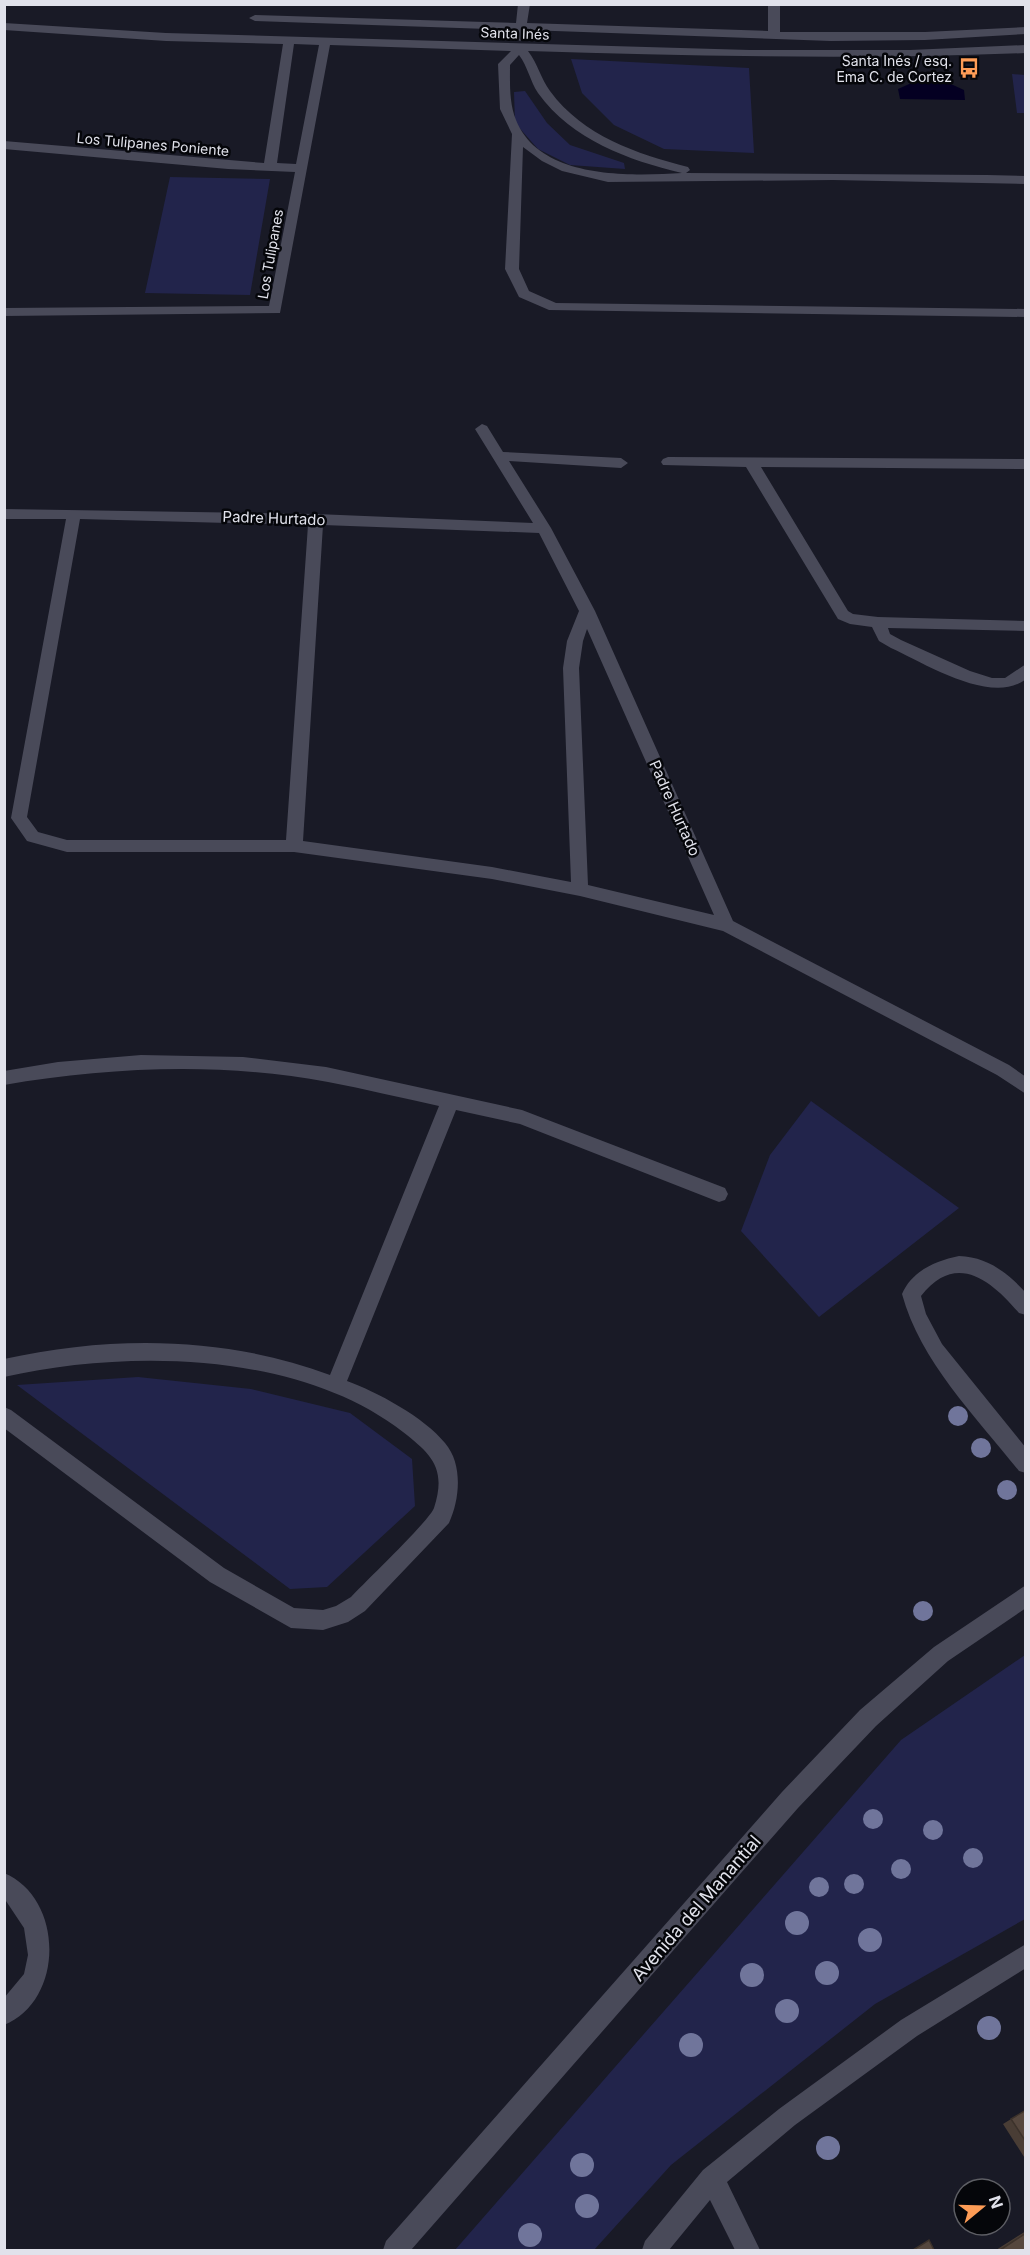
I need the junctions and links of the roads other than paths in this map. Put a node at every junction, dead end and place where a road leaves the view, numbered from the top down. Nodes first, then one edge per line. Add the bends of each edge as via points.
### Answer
1 (319, 4) edge
2 (524, 4) edge
3 (774, 4) edge
4 (255, 18) dead end
5 (316, 20) junction
6 (4, 26) edge
7 (520, 26) junction
8 (1026, 30) edge
9 (774, 36) junction
10 (289, 41) junction
11 (325, 43) junction
12 (520, 48) junction
13 (1026, 49) edge
14 (517, 135) junction
15 (4, 145) edge
16 (270, 167) junction
17 (300, 168) junction
18 (715, 176) junction
19 (1026, 180) edge
20 (4, 312) edge
21 (1026, 313) edge
22 (482, 429) dead end
23 (499, 456) junction
24 (668, 462) dead end
25 (751, 462) junction
26 (621, 463) dead end
27 (1026, 464) edge
28 (4, 514) edge
29 (74, 515) junction
30 (316, 519) junction
31 (544, 528) junction
32 (587, 611) junction
33 (878, 622) junction
34 (1026, 626) edge
35 (1026, 669) edge
36 (294, 846) junction
37 (580, 890) junction
38 (727, 926) junction
39 (4, 1078) edge
40 (1026, 1087) edge
41 (450, 1102) junction
42 (719, 1194) dead end
43 (1026, 1307) edge
44 (4, 1368) edge
45 (336, 1384) junction
46 (4, 1416) edge
47 (1026, 1464) edge
48 (1026, 1595) edge
49 (4, 1884) edge
50 (1026, 1955) edge
51 (4, 2014) edge
52 (712, 2179) junction
53 (395, 2250) edge
54 (654, 2250) edge
55 (748, 2250) edge

1 - 5 street
2 - 7 street
3 - 9 street
4 - 5 street, Santa Inés
5 - 7 street, Santa Inés
6 - 10 street, Santa Inés
7 - 9 street, Santa Inés
7 - 12 street
8 - 9 street, Santa Inés via 925,36
10 - 11 street, Santa Inés
10 - 16 street
11 - 12 street, Santa Inés
11 - 17 street, Los Tulipanes
12 - 13 street, Santa Inés via 819,54
12 - 14 street via 504,64 505,108
12 - 18 street via 545,94 575,124 652,162
14 - 18 street via 545,158 596,176
14 - 21 street via 512,269 524,294 538,302 554,307
15 - 16 street, Los Tulipanes Poniente
16 - 17 street, Los Tulipanes Poniente
17 - 20 street, Los Tulipanes via 275,310
18 - 19 street
22 - 23 street, Padre Hurtado
23 - 26 street
23 - 31 street, Padre Hurtado
24 - 25 street
25 - 27 street
25 - 33 street via 843,615
28 - 29 street, Padre Hurtado
29 - 30 street, Padre Hurtado
29 - 36 street via 19,818 33,837 67,846
30 - 31 street, Padre Hurtado
30 - 36 street
31 - 32 street, Padre Hurtado
32 - 37 street via 575,641 571,668
32 - 38 street, Padre Hurtado
33 - 34 street
33 - 35 street via 884,637 896,644 984,681 1002,684 1020,677
36 - 37 street via 492,873
37 - 38 street
38 - 40 street via 1003,1070
39 - 41 street via 69,1068 196,1061 327,1074
41 - 42 street via 522,1117
41 - 45 street
43 - 47 street via 991,1273 965,1265 932,1272 911,1294 916,1316 935,1350
44 - 45 street via 37,1360 114,1353 190,1353 246,1361
45 - 46 street via 408,1423 440,1451 447,1500 442,1516 358,1604 323,1620 291,1618 217,1575
48 - 53 street, Avenida del Manantial via 941,1654 868,1718 790,1800
49 - 51 street via 23,1901 33,1921 40,1953 30,1986
50 - 52 street via 909,2028 787,2117
52 - 54 street
52 - 55 street

